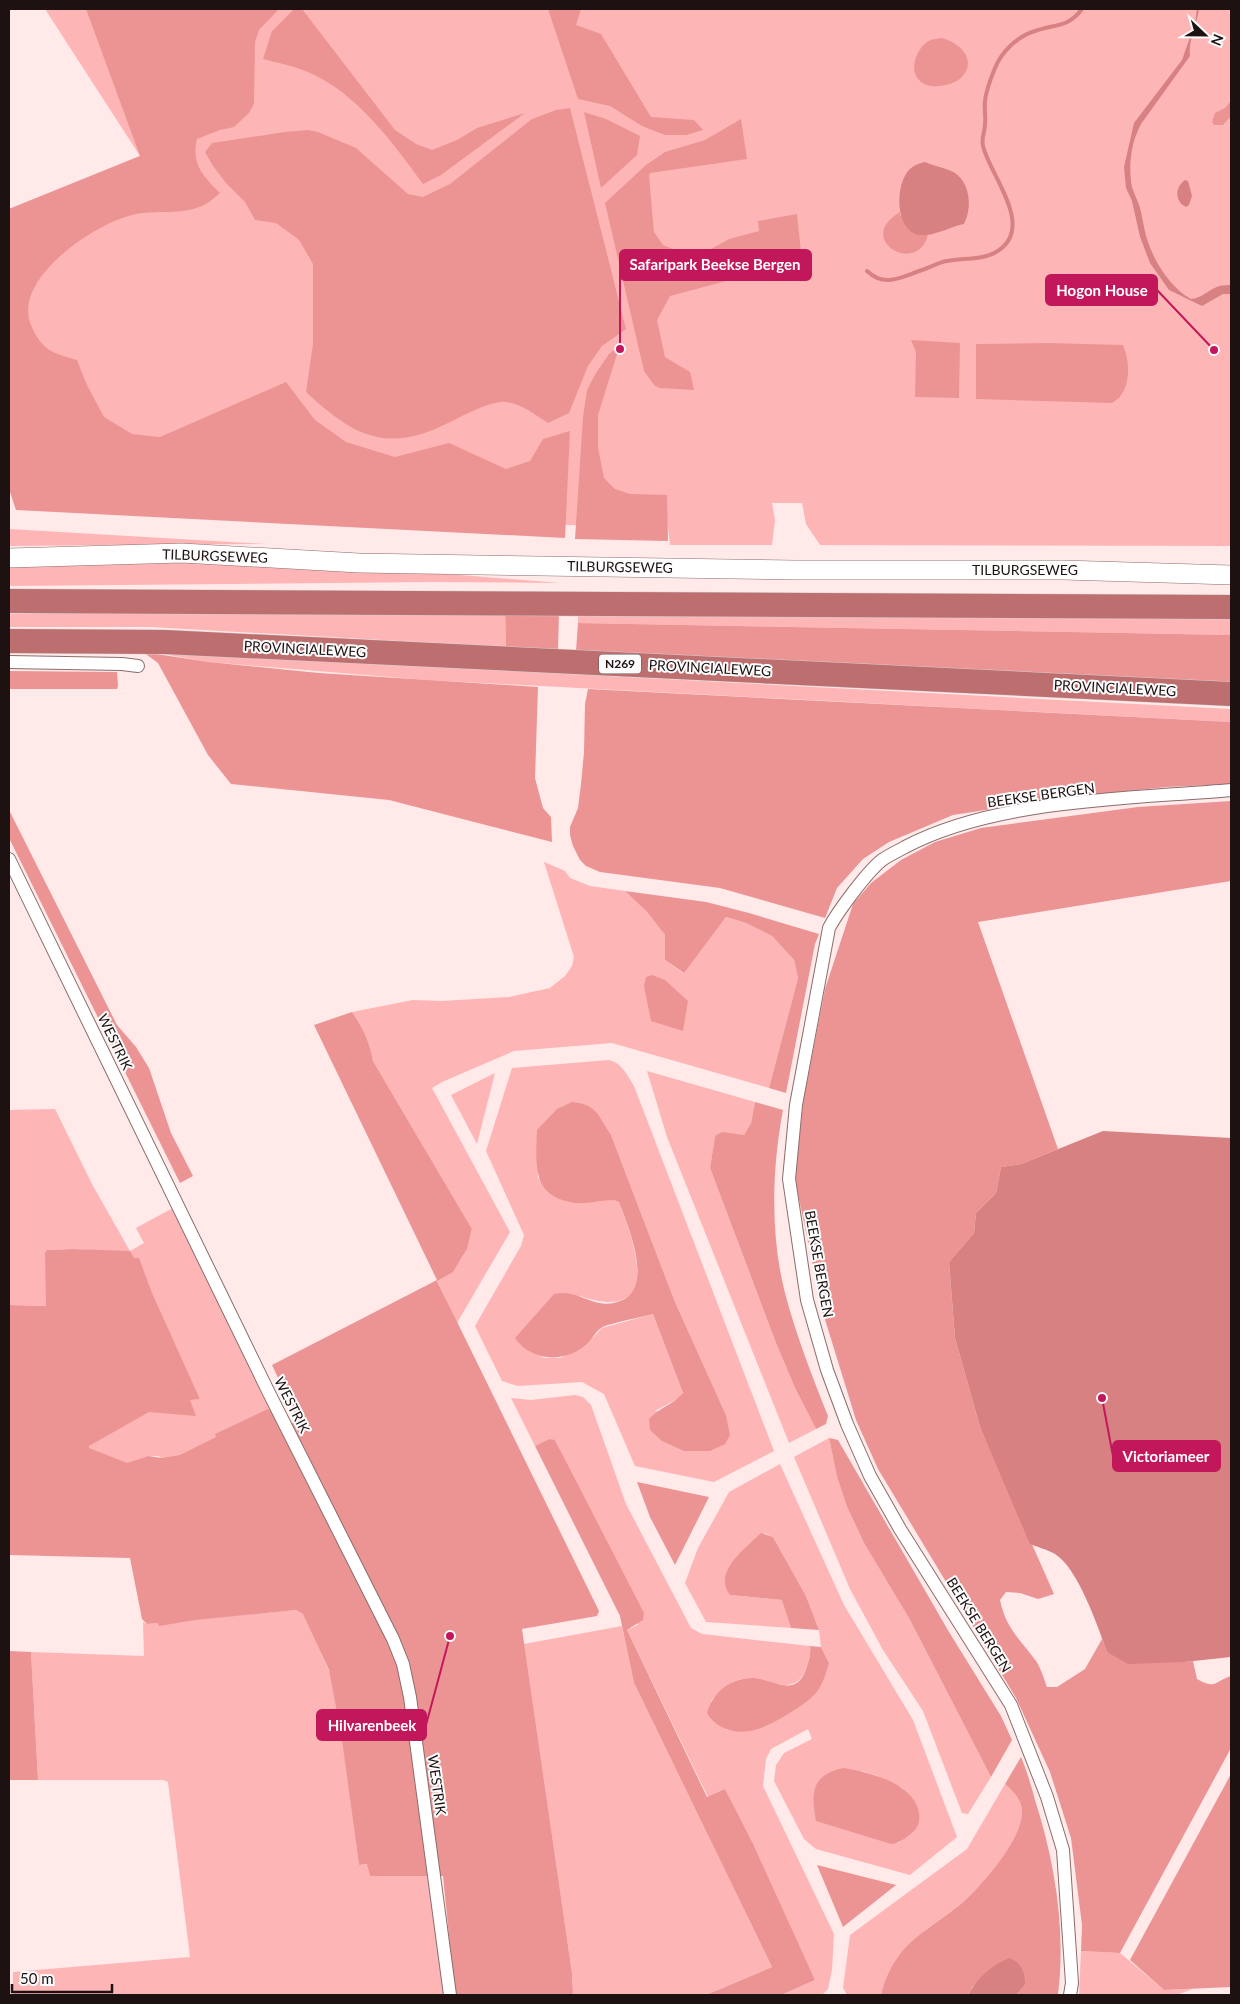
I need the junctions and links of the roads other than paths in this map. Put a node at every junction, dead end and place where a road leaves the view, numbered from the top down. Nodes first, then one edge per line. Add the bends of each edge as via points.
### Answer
1 (9, 558) edge
2 (1231, 575) edge
3 (9, 601) edge
4 (1231, 607) edge
5 (9, 641) edge
6 (9, 662) edge
7 (138, 666) dead end
8 (1231, 694) edge
9 (1231, 790) edge
10 (9, 859) edge
11 (450, 1995) edge
12 (1070, 1995) edge

1 - 2 street, TILBURGSEWEG via 182,553 369,563 786,570 1062,570
3 - 4 highway
5 - 8 highway, PROVINCIALEWEG / N269 via 175,643
6 - 7 street
9 - 12 street, BEEKSE BERGEN via 1075,803 991,816 925,837 882,860 829,928 796,1105 789,1179 807,1300 827,1370 870,1476 1011,1705 1023,1734 1063,1850 1072,1983
10 - 11 street, WESTRIK via 403,1664

